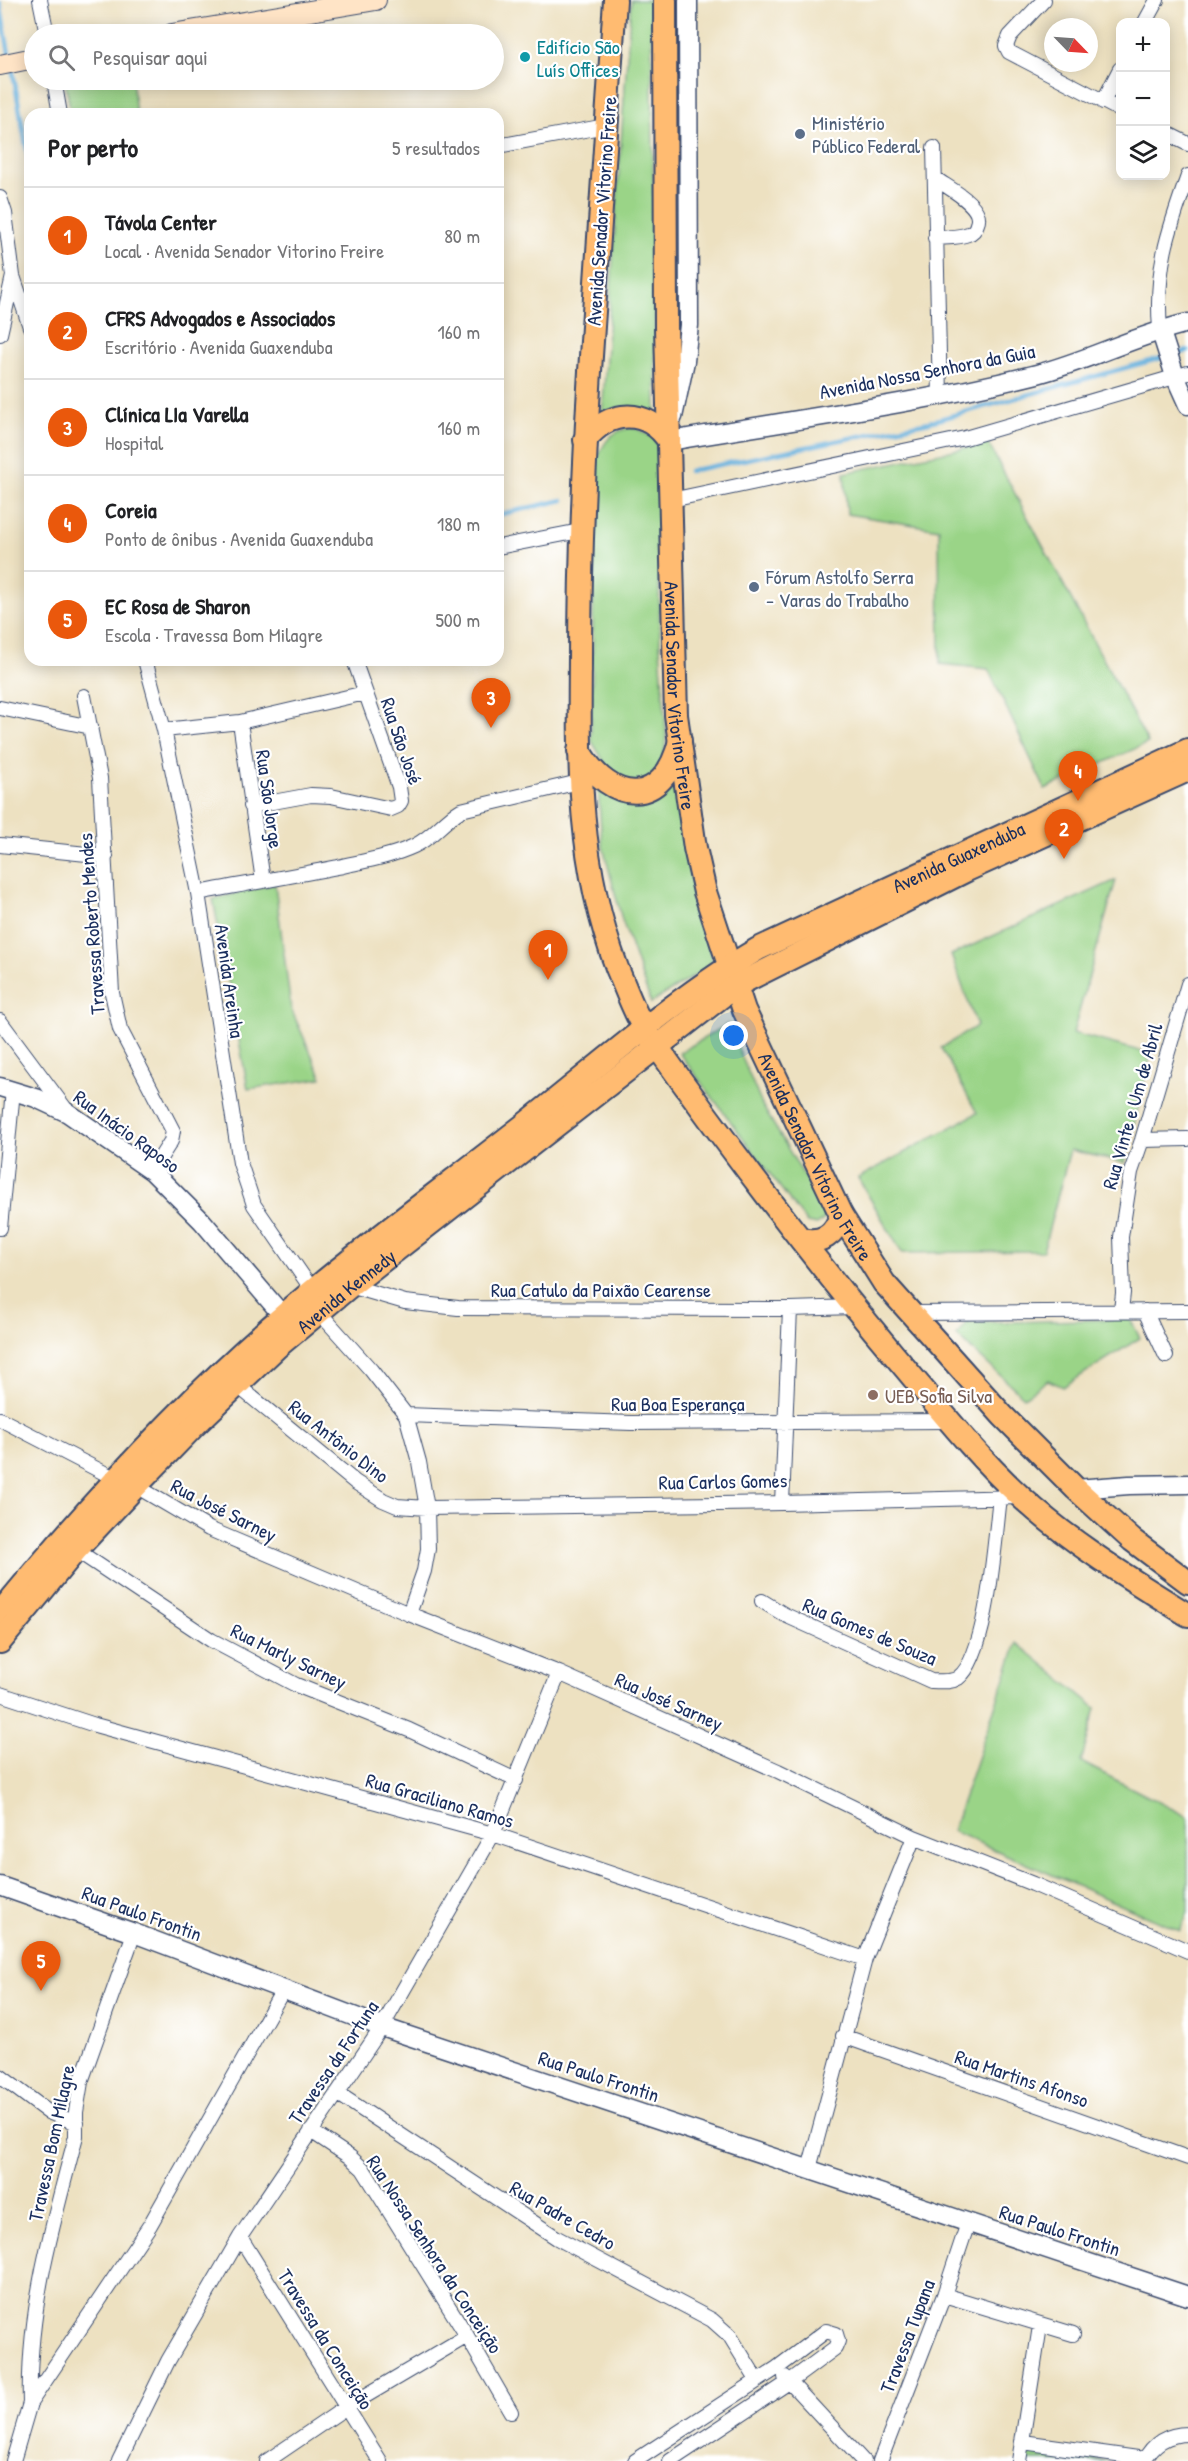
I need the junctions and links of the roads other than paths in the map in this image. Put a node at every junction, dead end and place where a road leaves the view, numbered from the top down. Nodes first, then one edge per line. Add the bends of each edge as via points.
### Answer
1 (40, 0) edge
2 (375, 0) edge
3 (615, 0) edge
4 (664, 0) edge
5 (688, 0) edge
6 (1044, 0) edge
7 (1157, 0) edge
8 (1147, 18) edge
9 (44, 24) edge
10 (232, 24) edge
11 (24, 60) edge
12 (0, 64) edge
13 (1118, 72) edge
14 (56, 90) edge
15 (1103, 102) junction
16 (59, 108) edge
17 (1116, 108) edge
18 (606, 126) junction
19 (1170, 135) edge
20 (1188, 144) edge
21 (504, 145) edge
22 (934, 148) dead end
23 (1188, 176) edge
24 (936, 179) junction
25 (0, 198) edge
26 (935, 238) junction
27 (13, 276) junction
28 (24, 309) edge
29 (1188, 323) edge
30 (0, 334) edge
31 (1162, 335) junction
32 (1178, 372) edge
33 (940, 394) junction
34 (1188, 405) edge
35 (669, 436) junction
36 (585, 440) junction
37 (671, 500) junction
38 (580, 531) junction
39 (504, 546) edge
40 (147, 666) edge
41 (356, 666) edge
42 (365, 693) junction
43 (84, 696) dead end
44 (0, 708) edge
45 (240, 722) junction
46 (91, 727) junction
47 (164, 730) junction
48 (680, 740) junction
49 (1188, 750) edge
50 (579, 751) junction
51 (1188, 770) edge
52 (579, 782) junction
53 (251, 806) junction
54 (0, 845) edge
55 (106, 856) junction
56 (263, 881) junction
57 (198, 893) junction
58 (718, 932) junction
59 (758, 949) junction
60 (732, 976) junction
61 (1188, 984) edge
62 (0, 1022) edge
63 (651, 1038) junction
64 (7, 1088) edge
65 (68, 1113) junction
66 (1188, 1139) edge
67 (1142, 1140) junction
68 (152, 1172) junction
69 (841, 1215) junction
70 (0, 1228) edge
71 (801, 1239) junction
72 (350, 1286) junction
73 (316, 1301) junction
74 (854, 1307) junction
75 (790, 1309) junction
76 (1121, 1311) junction
77 (1145, 1311) junction
78 (1188, 1311) edge
79 (910, 1313) junction
80 (283, 1316) junction
81 (881, 1339) junction
82 (1166, 1356) dead end
83 (237, 1385) junction
84 (406, 1415) junction
85 (0, 1419) edge
86 (950, 1421) junction
87 (787, 1423) junction
88 (126, 1483) junction
89 (1188, 1484) edge
90 (1076, 1489) junction
91 (1011, 1497) junction
92 (782, 1503) junction
93 (427, 1508) junction
94 (68, 1545) junction
95 (1188, 1582) edge
96 (762, 1601) dead end
97 (0, 1613) edge
98 (409, 1614) junction
99 (1188, 1615) edge
100 (0, 1642) edge
101 (559, 1673) junction
102 (0, 1694) edge
103 (516, 1780) junction
104 (493, 1834) junction
105 (914, 1837) junction
106 (0, 1886) edge
107 (134, 1933) junction
108 (1188, 1950) edge
109 (865, 1959) junction
110 (283, 1990) junction
111 (381, 2027) junction
112 (843, 2036) junction
113 (0, 2076) edge
114 (337, 2093) junction
115 (77, 2123) junction
116 (311, 2131) junction
117 (1188, 2158) edge
118 (809, 2169) junction
119 (968, 2223) junction
120 (240, 2237) junction
121 (944, 2295) junction
122 (1188, 2296) edge
123 (1040, 2326) junction
124 (1073, 2334) dead end
125 (467, 2336) junction
126 (777, 2368) junction
127 (757, 2380) junction
128 (789, 2382) junction
129 (30, 2403) junction
130 (345, 2408) junction
131 (511, 2412) dead end
132 (1188, 2434) edge
133 (1023, 2442) junction
134 (1145, 2460) edge
135 (13, 2461) edge
136 (119, 2461) edge
137 (267, 2461) edge
138 (380, 2461) edge
139 (635, 2461) edge
140 (670, 2461) edge
141 (863, 2461) edge
142 (880, 2461) edge
143 (1019, 2461) edge

1 - 9 street
2 - 10 main road
3 - 18 main road, Avenida Senador Vitorino Freire
4 - 35 main road, Avenida Senador Vitorino Freire
5 - 35 street, Avenida Senador Vitorino Freire via 688,325 685,362
6 - 15 street via 1007,42 1009,52
7 - 8 street
11 - 12 main road
13 - 15 street
14 - 16 street
15 - 17 street
18 - 21 street
18 - 36 main road, Avenida Senador Vitorino Freire
19 - 20 street
22 - 24 street
23 - 31 street via 1166,238 1159,273
24 - 26 street
24 - 26 street via 973,205 979,222 967,235
25 - 27 street
26 - 33 street
27 - 28 street
27 - 30 street
29 - 31 street, Avenida Nossa Senhora da Guia
31 - 32 street
31 - 33 street, Avenida Nossa Senhora da Guia via 1039,373
32 - 34 street
32 - 37 street via 1103,399 965,438
33 - 35 street, Avenida Nossa Senhora da Guia
35 - 36 main road via 651,422 624,417 595,429
35 - 37 main road, Avenida Senador Vitorino Freire
36 - 38 main road, Avenida Senador Vitorino Freire
37 - 48 main road, Avenida Senador Vitorino Freire via 676,715
38 - 39 street
38 - 50 main road, Avenida Senador Vitorino Freire
40 - 47 street, Avenida Areinha
41 - 42 street, Rua São José
42 - 45 street
42 - 53 street, Rua São José via 392,764 401,801 398,806 391,809 311,795
43 - 46 street, Travessa Roberto Mendes
44 - 46 street
45 - 47 street
45 - 53 street, Rua São Jorge
46 - 55 street, Travessa Roberto Mendes via 100,778
47 - 57 street, Avenida Areinha
48 - 50 main road via 666,772 639,792 607,784 591,770
48 - 58 main road, Avenida Senador Vitorino Freire via 695,848
49 - 59 main road, Avenida Guaxenduba
50 - 52 main road, Avenida Senador Vitorino Freire
51 - 60 main road, Avenida Guaxenduba
52 - 56 street via 461,810 447,818 433,834 399,853
52 - 63 main road, Avenida Senador Vitorino Freire via 586,854 596,901 635,1013
53 - 56 street, Rua São Jorge
54 - 55 street
55 - 68 street, Travessa Roberto Mendes via 116,1014 173,1131
56 - 57 street
57 - 73 street, Avenida Areinha via 240,1163 254,1205
58 - 59 main road via 730,944
58 - 60 main road, Avenida Senador Vitorino Freire
59 - 60 main road, Avenida Guaxenduba
60 - 63 main road, Avenida Kennedy
60 - 69 main road, Avenida Senador Vitorino Freire via 744,1010
61 - 67 street, Rua Vinte e Um de Abril
62 - 65 street
63 - 71 main road, Avenida Senador Vitorino Freire
63 - 72 main road, Avenida Kennedy
63 - 73 main road, Avenida Kennedy
64 - 65 street, Rua Inácio Raposo
64 - 70 street
65 - 68 street, Rua Inácio Raposo
66 - 67 street
67 - 76 street, Rua Vinte e Um de Abril via 1124,1209
68 - 80 street, Rua Inácio Raposo via 202,1221
69 - 71 main road via 826,1238
69 - 79 main road, Avenida Senador Vitorino Freire via 884,1283
71 - 74 main road, Avenida Senador Vitorino Freire
72 - 73 main road, Avenida Kennedy
72 - 75 street, Rua Catulo da Paixão Cearense via 405,1302 458,1308
73 - 80 main road, Avenida Kennedy
73 - 83 main road, Avenida Kennedy
73 - 84 street, Rua Antônio Dino
74 - 75 street, Rua Catulo da Paixão Cearense
74 - 81 main road, Avenida Senador Vitorino Freire
75 - 87 street
76 - 77 street
76 - 79 street
77 - 78 street
77 - 82 street
79 - 81 main road
79 - 90 main road, Avenida Senador Vitorino Freire via 1003,1416
80 - 88 main road, Avenida Kennedy via 195,1398
81 - 86 main road, Avenida Senador Vitorino Freire
83 - 88 main road, Avenida Kennedy
83 - 93 street, Rua Antônio Dino via 355,1482 397,1506
84 - 87 street, Rua Boa Esperança via 631,1423
84 - 93 street, Rua Antônio Dino
85 - 88 street, Rua José Sarney
86 - 87 street, Rua Boa Esperança
86 - 91 main road, Avenida Senador Vitorino Freire
87 - 92 street
88 - 94 main road, Avenida Kennedy
88 - 98 street, Rua José Sarney via 209,1529
89 - 90 street
90 - 95 main road, Avenida Senador Vitorino Freire
91 - 92 street, Rua Carlos Gomes
91 - 96 street, Rua Gomes de Souza via 981,1635 967,1667 957,1678 931,1681
91 - 99 main road, Avenida Senador Vitorino Freire
92 - 93 street, Rua Carlos Gomes
93 - 98 street, Rua Antônio Dino via 428,1549
94 - 97 main road, Avenida Kennedy
94 - 100 main road, Avenida Kennedy
94 - 103 street, Rua Marly Sarney via 211,1640 296,1684
98 - 101 street, Rua José Sarney
101 - 103 street, Travessa da Fortuna
101 - 105 street, Rua José Sarney
102 - 104 street, Rua Graciliano Ramos via 106,1728
103 - 104 street, Travessa da Fortuna
104 - 109 street, Rua Graciliano Ramos
104 - 111 street, Travessa da Fortuna
105 - 108 street, Rua José Sarney
105 - 109 street
106 - 107 street, Rua Paulo Frontin
107 - 110 street, Rua Paulo Frontin
107 - 115 street, Travessa Bom Milagre via 81,2082
109 - 112 street
110 - 111 street, Rua Paulo Frontin
110 - 129 street, Travessa Bom Milagre via 150,2225
111 - 114 street, Travessa da Fortuna
111 - 118 street, Rua Paulo Frontin
112 - 117 street, Rua Martins Afonso
112 - 118 street
113 - 115 street via 48,2112
114 - 116 street, Travessa da Fortuna
114 - 127 street, Rua Padre Cedro via 557,2238 712,2320 730,2336
115 - 129 street, Travessa Bom Milagre via 39,2283
116 - 120 street, Travessa da Fortuna
116 - 125 street, Rua Nossa Senhora da Conceição via 363,2169
118 - 119 street, Rua Paulo Frontin
119 - 121 street, Travessa Tupana
119 - 122 street, Rua Paulo Frontin
120 - 130 street, Travessa da Conceição
120 - 136 street, Travessa da Fortuna via 168,2361
121 - 123 street
121 - 142 street, Travessa Tupana
123 - 124 street
123 - 133 street
125 - 130 street
125 - 131 street, Rua Nossa Senhora da Conceição
126 - 127 street
126 - 128 street
126 - 128 street via 826,2331 837,2334 835,2348
127 - 139 street
128 - 140 street
128 - 141 street
129 - 135 street, Travessa Bom Milagre
130 - 137 street
130 - 138 street, Travessa da Conceição
132 - 134 street via 1164,2438
133 - 134 street
133 - 143 street

